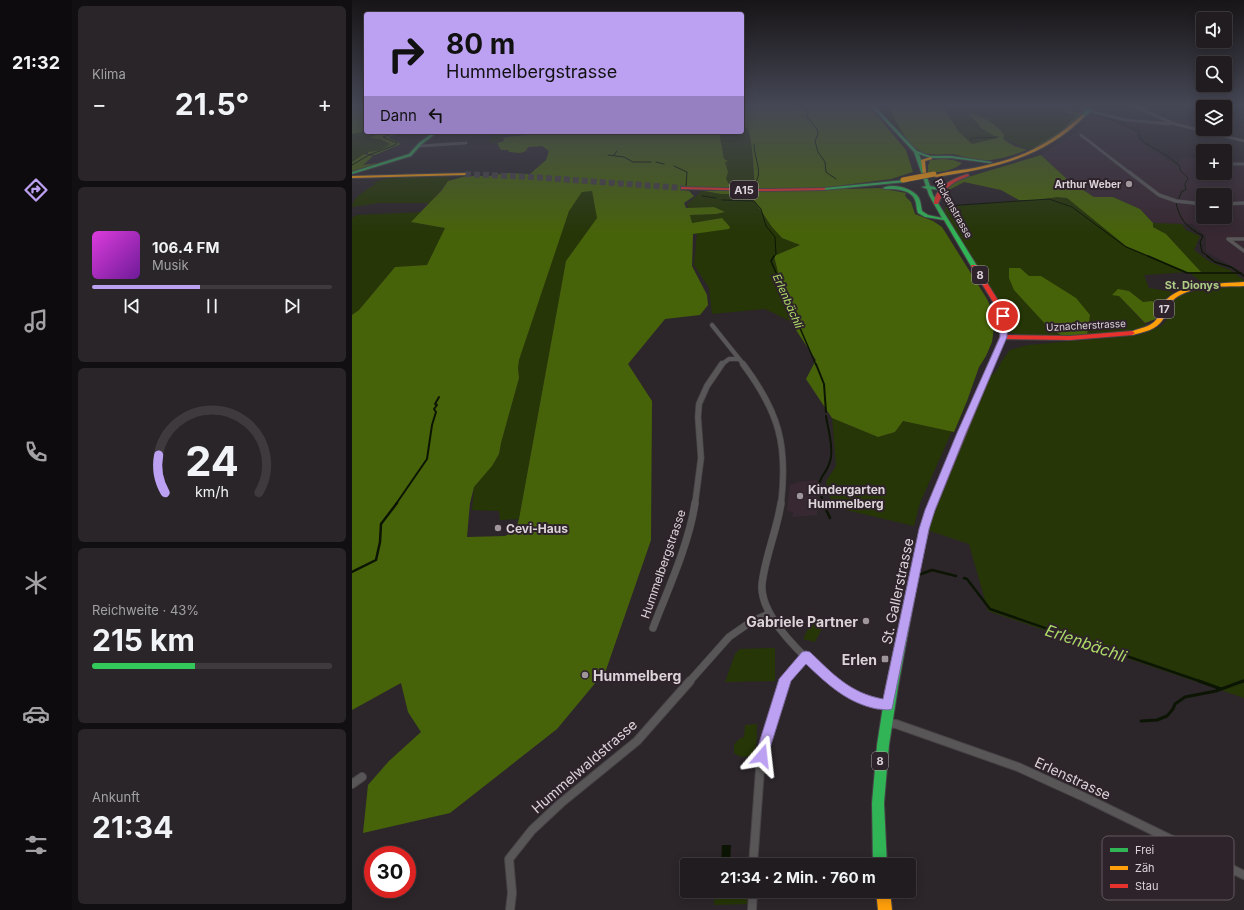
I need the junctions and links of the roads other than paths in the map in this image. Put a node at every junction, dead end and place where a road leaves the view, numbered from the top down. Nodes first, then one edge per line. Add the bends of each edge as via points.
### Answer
1 (417, 148) edge
2 (909, 148) edge
3 (1041, 148) edge
4 (1099, 148) edge
5 (917, 156) junction
6 (933, 157) junction
7 (1016, 158) junction
8 (1232, 164) edge
9 (1244, 164) edge
10 (352, 172) edge
11 (924, 172) junction
12 (465, 174) tunnel mouth
13 (935, 175) junction
14 (352, 177) edge
15 (846, 187) junction
16 (683, 188) tunnel mouth
17 (926, 188) junction
18 (942, 189) junction
19 (936, 203) junction
20 (1196, 203) edge
21 (1244, 203) edge
22 (1232, 204) edge
23 (941, 216) junction
24 (1244, 238) edge
25 (1244, 251) edge
26 (1244, 284) edge
27 (712, 325) dead end
28 (1003, 337) junction
29 (739, 359) junction
30 (769, 614) junction
31 (653, 628) dead end
32 (806, 656) junction
33 (888, 705) junction
34 (885, 723) junction
35 (362, 776) dead end
36 (352, 784) edge
37 (1164, 836) edge
38 (754, 858) edge
39 (880, 858) edge
40 (1234, 870) edge
41 (1244, 875) edge
42 (753, 898) edge
43 (884, 898) edge
44 (510, 910) edge
45 (752, 910) edge
46 (885, 910) edge

1 - 10 main road via 405,157
2 - 5 main road, Rickenstrasse / 8
3 - 7 main road, A15
4 - 20 street via 1159,195 1176,202
5 - 6 main road
5 - 11 main road, Rickenstrasse / 8
5 - 17 main road, Rickenstrasse / 8
6 - 7 main road via 956,157 984,162
6 - 11 main road via 923,160
6 - 13 main road via 958,159 966,161 969,165
7 - 13 main road, A15
7 - 18 main road via 964,176
8 - 9 street
11 - 17 main road, Rickenstrasse / 8
12 - 14 main road
13 - 15 main road, A15, bridge
15 - 16 main road, A15 via 767,190
15 - 23 main road via 906,191 915,196 919,210 926,215
17 - 18 main road
17 - 19 main road, Rickenstrasse / 8
17 - 23 main road, Rickenstrasse / 8
18 - 19 main road
19 - 23 main road, Rickenstrasse / 8
21 - 22 street
23 - 28 main road, Rickenstrasse / 8 via 1001,310
24 - 25 street via 1228,239
26 - 28 main road, Uznacherstrasse / 17 via 1200,288 1176,294 1170,298 1159,322 1137,333 1062,339
27 - 29 street
28 - 33 main road, St. Gallerstrasse / 8 via 928,517
29 - 30 street via 771,407 781,434 783,448 785,475 782,504 762,584
29 - 31 street, Hummelbergstrasse via 729,359 723,363 707,386 699,404 701,458 693,515
30 - 32 street
30 - 44 street, Hummelwaldstrasse via 752,621 729,637 637,741 561,802 532,830 509,859 512,893
32 - 33 street via 849,694
32 - 38 street via 786,679 762,756
33 - 34 main road, St. Gallerstrasse / 8
34 - 37 street, Erlenstrasse via 1018,767
34 - 39 main road, St. Gallerstrasse / 8 via 877,786
35 - 36 street
40 - 41 street, Erlenstrasse
42 - 45 street
43 - 46 main road

